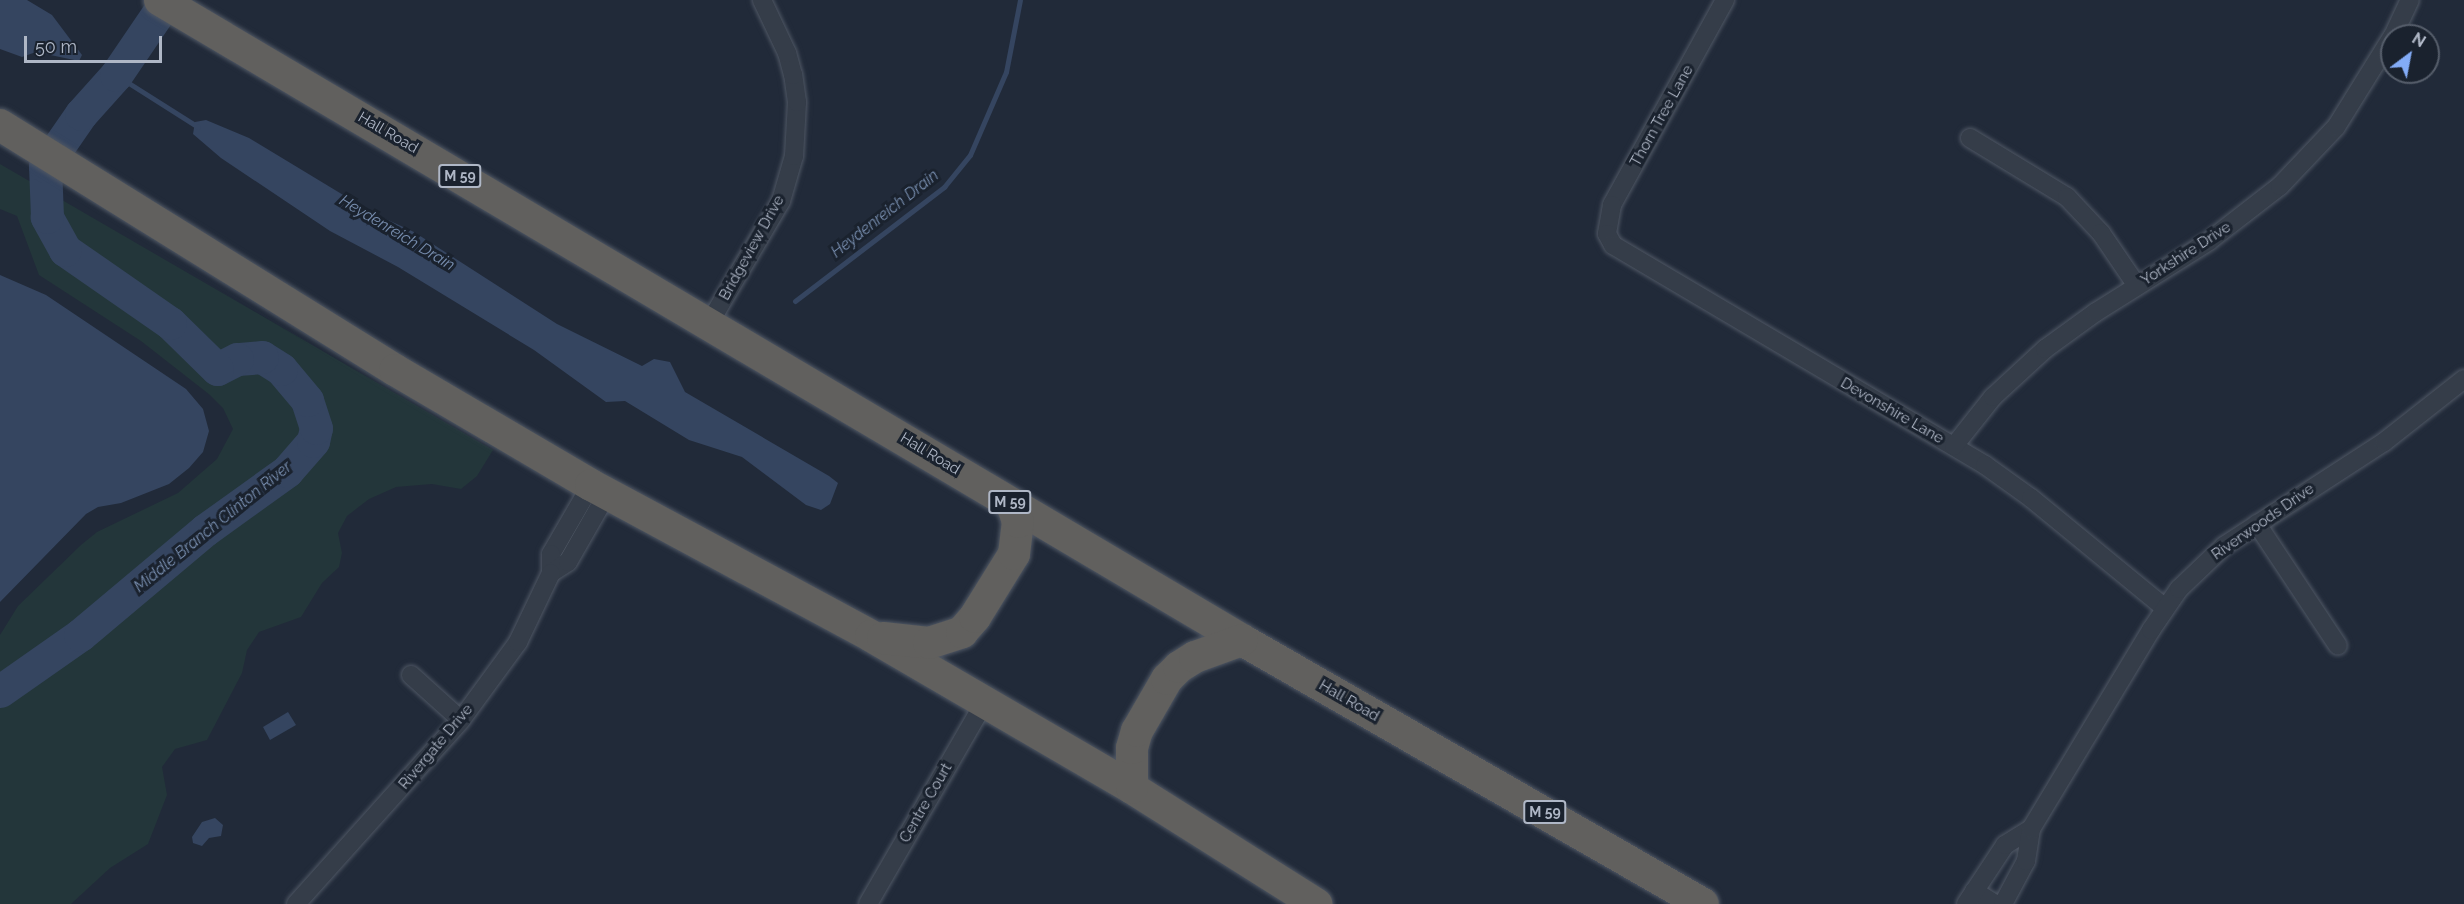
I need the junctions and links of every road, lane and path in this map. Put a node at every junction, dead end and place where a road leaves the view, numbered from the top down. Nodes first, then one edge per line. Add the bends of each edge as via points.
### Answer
1 (160, 0) edge
2 (762, 0) edge
3 (1725, 0) edge
4 (2410, 0) edge
5 (2398, 24) edge
6 (2380, 57) edge
7 (2, 126) edge
8 (1970, 138) dead end
9 (1607, 234) joint
10 (2137, 286) junction
11 (710, 322) junction
12 (2464, 379) edge
13 (1954, 446) junction
14 (599, 489) junction
15 (1012, 504) junction
16 (2257, 524) junction
17 (2165, 608) junction
18 (871, 636) junction
19 (1242, 640) junction
20 (2338, 646) dead end
21 (411, 675) dead end
22 (984, 703) junction
23 (462, 720) junction
24 (1131, 788) junction
25 (2031, 829) junction
26 (1970, 897) edge
27 (296, 904) edge
28 (868, 904) edge
29 (1316, 904) edge
30 (1702, 904) edge
31 (1995, 904) edge
32 (2002, 904) edge

1 - 11 highway, Hall Road / M 59
2 - 11 street, Bridgeview Drive via 793,75 794,156 781,201
3 - 9 street, Thorn Tree Lane via 1612,205
4 - 5 street, Yorkshire Drive
6 - 10 street, Yorkshire Drive via 2352,105 2301,167 2234,223
7 - 14 highway via 395,370
8 - 10 street via 2067,197 2101,233
9 - 13 street, Devonshire Lane via 1624,254
10 - 13 street, Yorkshire Drive via 2071,329 2024,367 1993,397
11 - 15 highway, Hall Road / M 59
12 - 16 street, Riverwoods Drive via 2384,441
13 - 17 street, Devonshire Lane via 2031,498
14 - 18 highway
14 - 23 street, Rivergate Drive via 551,554 551,573 518,642
15 - 18 highway via 1018,522 1014,554 962,632 929,643
15 - 19 highway, Hall Road / M 59
16 - 17 street, Riverwoods Drive via 2198,569
16 - 20 street
17 - 25 street, Riverwoods Drive
18 - 22 highway
19 - 24 highway via 1195,657 1167,679 1137,730 1132,748
19 - 30 highway, Hall Road / M 59
21 - 23 street
22 - 24 highway
22 - 28 street, Centre Court
23 - 27 street, Rivergate Drive
24 - 29 highway
25 - 26 street, Riverwoods Drive via 2005,846
25 - 32 street, Riverwoods Drive via 2026,861
26 - 31 street

